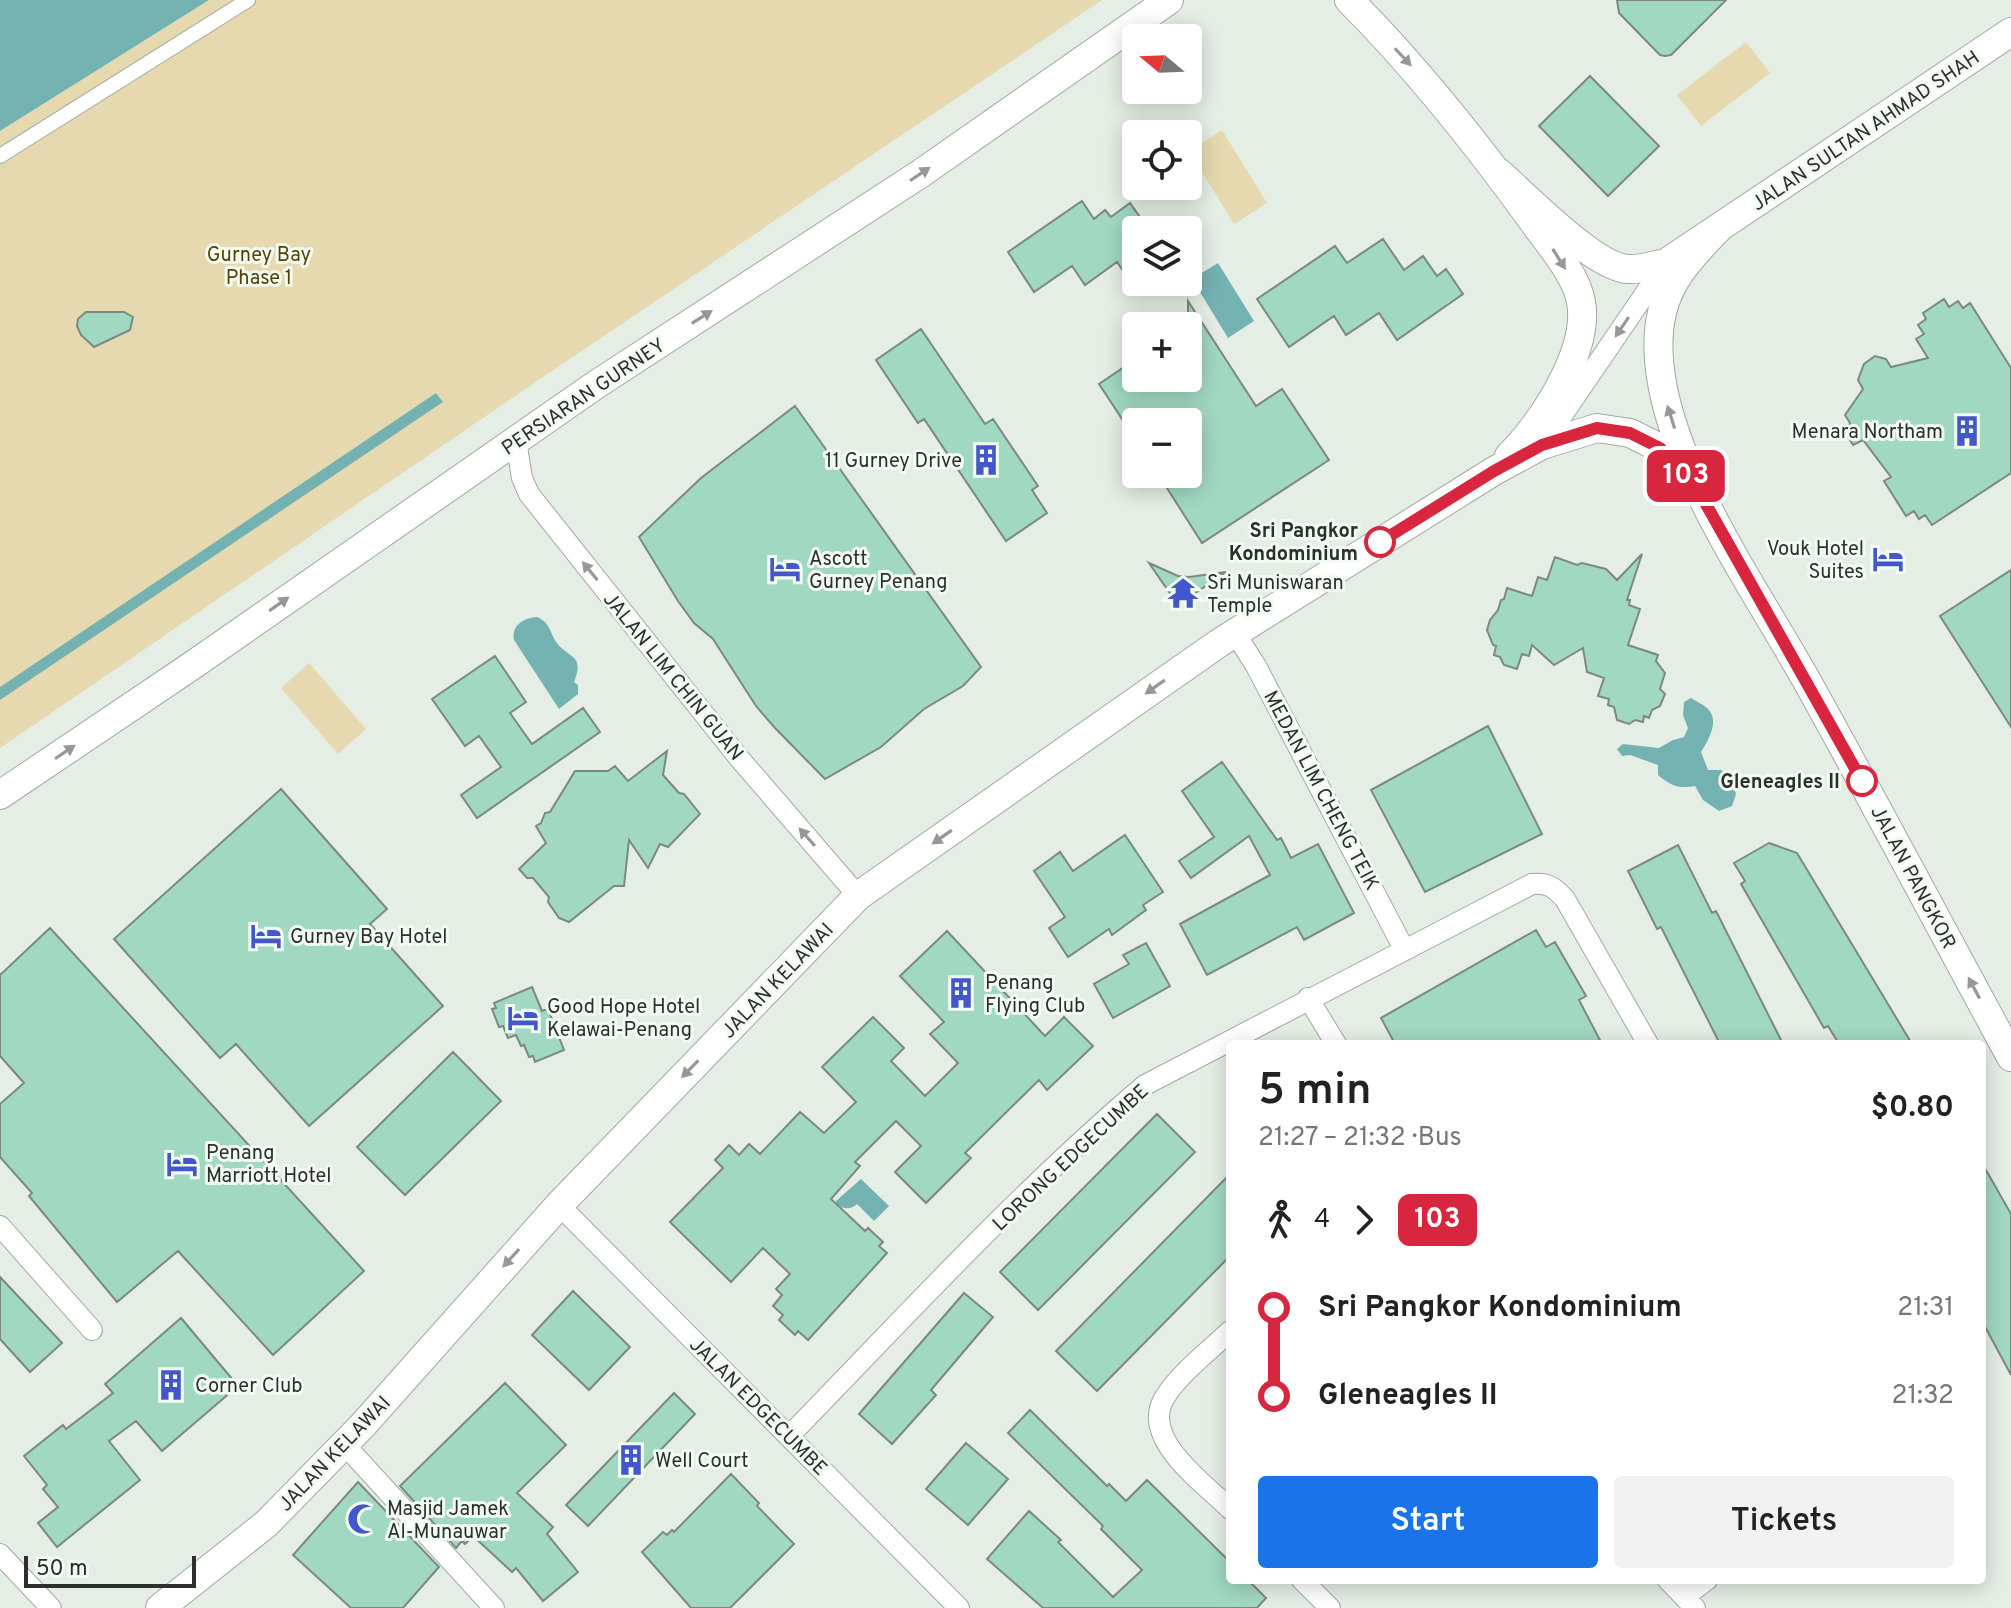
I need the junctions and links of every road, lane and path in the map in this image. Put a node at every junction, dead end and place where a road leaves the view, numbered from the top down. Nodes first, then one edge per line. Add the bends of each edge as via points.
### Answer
1 (248, 0) edge
2 (1169, 0) edge
3 (1349, 0) edge
4 (2011, 32) edge
5 (0, 156) edge
6 (1498, 172) junction
7 (1719, 228) junction
8 (1666, 263) junction
9 (516, 441) junction
10 (1542, 445) junction
11 (1494, 471) junction
12 (1698, 490) junction
13 (1235, 633) junction
14 (0, 795) edge
15 (858, 896) junction
16 (1404, 949) junction
17 (1308, 998) junction
18 (1229, 1040) edge
19 (1334, 1040) edge
20 (1646, 1040) edge
21 (1226, 1042) edge
22 (2011, 1057) edge
23 (559, 1205) junction
24 (0, 1226) edge
25 (92, 1330) dead end
26 (1226, 1335) edge
27 (789, 1436) junction
28 (344, 1444) junction
29 (1226, 1505) edge
30 (0, 1554) edge
31 (1313, 1584) edge
32 (1672, 1584) edge
33 (1704, 1584) edge
34 (1690, 1602) edge
35 (51, 1608) edge
36 (160, 1608) edge
37 (494, 1608) edge
38 (959, 1608) edge
39 (1330, 1608) edge

1 - 5 street
9 -> 2 main road, PERSIARAN GURNEY via 920,174
3 -> 6 main road via 1432,87
4 - 7 main road, JALAN SULTAN AHMAD SHAH
6 - 8 main road, JALAN SULTAN AHMAD SHAH via 1608,264 1628,270
6 -> 11 main road, JALAN KELAWAI via 1561,260 1581,298 1583,320 1564,379 1547,408 1522,444
7 - 8 main road, JALAN SULTAN AHMAD SHAH
12 -> 7 main road, JALAN SULTAN AHMAD SHAH via 1662,388 1660,329 1671,283
8 -> 10 street
14 -> 9 main road, PERSIARAN GURNEY
15 -> 9 street, JALAN LIM CHIN GUAN via 739,758 529,494
10 - 11 main road, JALAN KELAWAI
10 - 12 main road, JALAN KELAWAI via 1597,428 1630,433 1660,448
11 - 13 main road, JALAN KELAWAI
22 -> 12 main road, JALAN PANGKOR
13 -> 15 main road, JALAN KELAWAI
13 - 16 street, MEDAN LIM CHENG TEIK
15 -> 23 main road, JALAN KELAWAI
16 - 17 street, LORONG EDGECUMBE
16 - 20 street, LORONG EDGECUMBE via 1543,883 1565,899
17 - 18 street, LORONG EDGECUMBE
17 - 19 street
21 - 27 street, LORONG EDGECUMBE via 1145,1085 1107,1117
23 - 27 street, JALAN EDGECUMBE
23 -> 28 main road, JALAN KELAWAI
24 - 25 street
26 - 29 street via 1167,1394 1157,1421 1168,1447
27 - 38 street, JALAN EDGECUMBE
28 - 36 main road, JALAN KELAWAI via 266,1524
28 - 37 street
30 - 35 street
31 - 39 street
32 - 34 street
33 - 34 street

